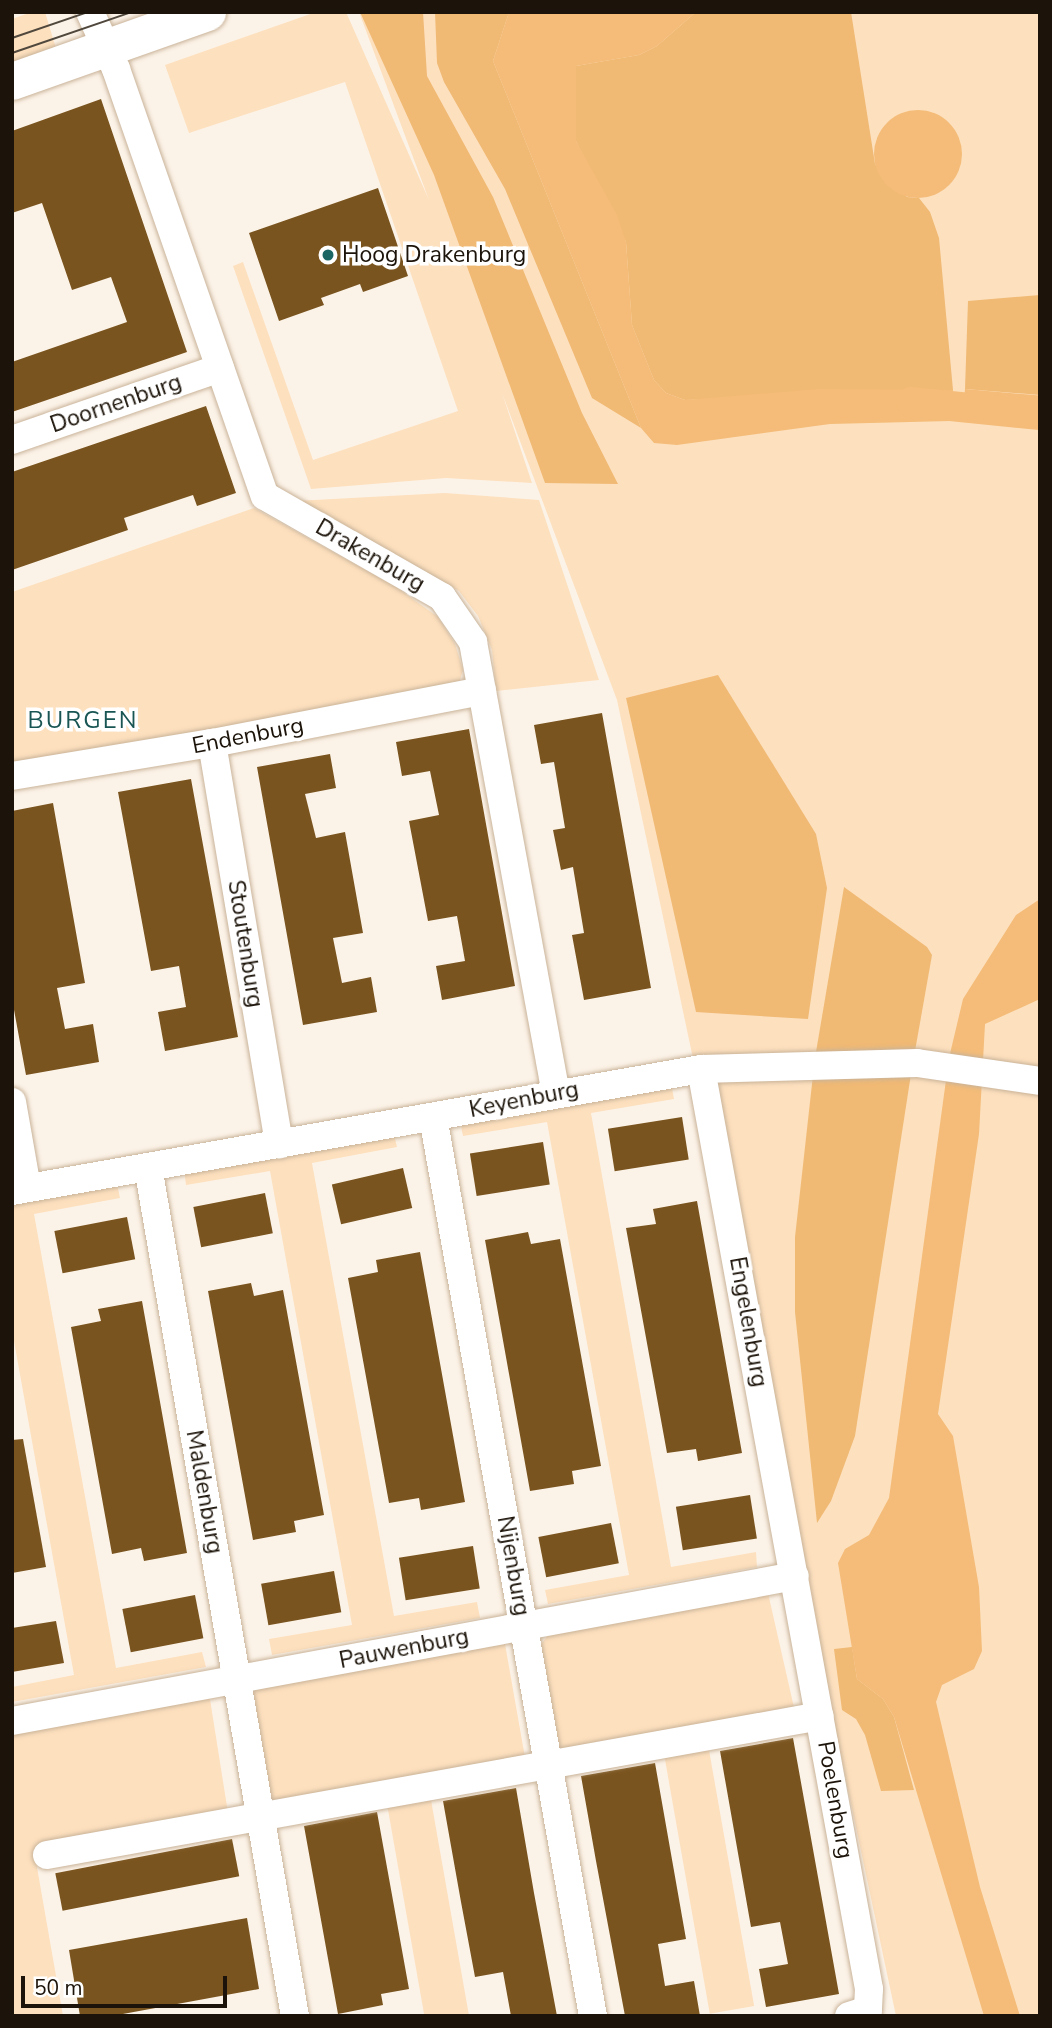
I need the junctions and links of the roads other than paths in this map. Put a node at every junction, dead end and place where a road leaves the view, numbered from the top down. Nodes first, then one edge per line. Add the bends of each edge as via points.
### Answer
1 (90, 12) edge
2 (207, 12) edge
3 (104, 49) junction
4 (12, 81) edge
5 (220, 368) junction
6 (12, 440) edge
7 (482, 691) junction
8 (212, 743) junction
9 (12, 776) edge
10 (701, 1069) junction
11 (1040, 1081) edge
12 (556, 1093) junction
13 (12, 1102) edge
14 (433, 1117) junction
15 (279, 1144) junction
16 (148, 1167) junction
17 (20, 1190) edge
18 (795, 1576) junction
19 (523, 1627) junction
20 (237, 1680) junction
21 (820, 1716) junction
22 (12, 1721) edge
23 (548, 1767) junction
24 (261, 1818) junction
25 (47, 1855) dead end
26 (857, 2014) edge
27 (295, 2016) edge
28 (593, 2016) edge

1 - 3 street, Drakenburg
2 - 3 main road
3 - 4 main road
3 - 5 street, Drakenburg via 116,69
5 - 6 street, Doornenburg
5 - 7 street, Drakenburg via 265,496 442,597 474,642
7 - 8 street, Endenburg
7 - 12 street, Drakenburg
8 - 9 street, Endenburg
8 - 15 street, Stoutenburg
10 - 11 street, Keyenburg via 933,1064
10 - 12 street, Keyenburg
10 - 18 street, Engelenburg
12 - 14 street, Keyenburg
13 - 17 street
14 - 15 street, Keyenburg
14 - 19 street, Nijenburg
15 - 16 street, Keyenburg
16 - 17 street, Keyenburg
16 - 20 street, Maldenburg
18 - 19 street, Pauwenburg
18 - 21 street, Poelenburg
19 - 20 street, Pauwenburg
19 - 23 street, Nijenburg
20 - 22 street, Pauwenburg
20 - 24 street, Maldenburg
21 - 23 street
21 - 26 street, Poelenburg
23 - 24 street
23 - 28 street, Nijenburg
24 - 25 street
24 - 27 street, Maldenburg

